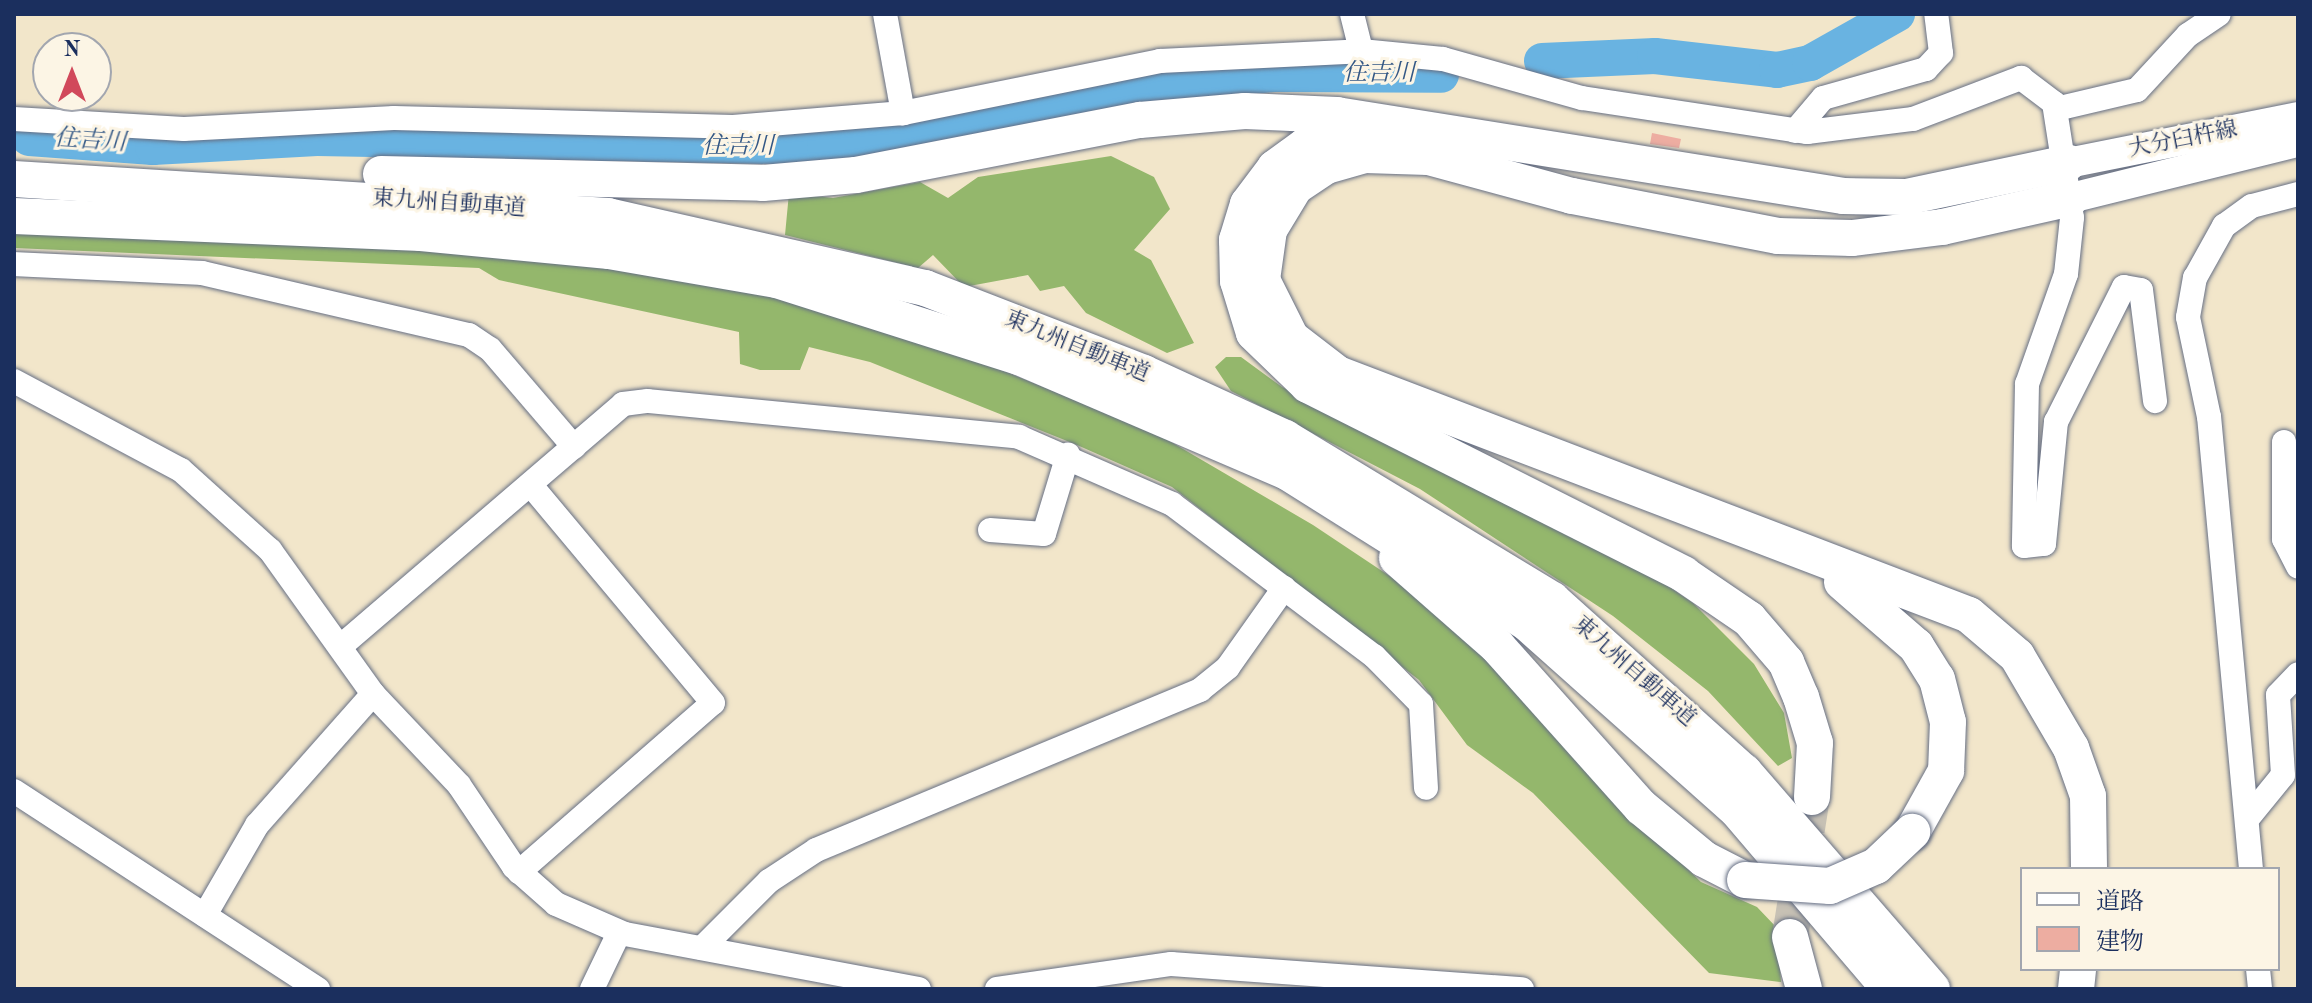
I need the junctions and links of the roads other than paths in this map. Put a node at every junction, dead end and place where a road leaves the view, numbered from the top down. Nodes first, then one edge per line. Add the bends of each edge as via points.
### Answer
1 (885, 14) edge
2 (1352, 14) edge
3 (1936, 14) edge
4 (2219, 14) edge
5 (1361, 51) junction
6 (2056, 109) junction
7 (903, 113) junction
8 (2298, 117) edge
9 (14, 119) edge
10 (1795, 131) junction
11 (1486, 137) junction
12 (2298, 142) edge
13 (2068, 163) junction
14 (31, 181) edge
15 (2298, 194) edge
16 (2071, 198) junction
17 (14, 216) edge
18 (14, 264) edge
19 (14, 381) edge
20 (2155, 401) dead end
21 (2284, 442) dead end
22 (574, 447) junction
23 (1068, 455) junction
24 (1289, 473) junction
25 (530, 484) junction
26 (990, 530) dead end
27 (1815, 561) junction
28 (2298, 567) edge
29 (1284, 588) junction
30 (341, 646) junction
31 (2298, 674) edge
32 (373, 694) junction
33 (1426, 788) dead end
34 (14, 791) edge
35 (1812, 797) tunnel mouth
36 (2248, 818) junction
37 (2089, 867) edge
38 (2251, 867) edge
39 (519, 872) junction
40 (205, 915) junction
41 (619, 933) junction
42 (1790, 937) tunnel mouth
43 (702, 948) junction
44 (1274, 978) edge
45 (309, 985) edge
46 (277, 989) edge
47 (592, 989) edge
48 (919, 989) edge
49 (997, 989) edge
50 (1522, 989) edge
51 (1804, 989) edge
52 (1890, 989) edge
53 (1932, 989) edge

1 - 7 street
2 - 5 street
3 - 10 street via 1941,53 1926,69 1823,98
4 - 6 street via 2188,35 2137,90
5 - 7 street via 1160,61
5 - 10 street via 1431,57 1582,98
6 - 10 street via 2037,84 2013,77 1913,119
6 - 13 street
7 - 9 street via 733,127 394,118 184,129
8 - 13 main road, 大分臼杵線
11 - 13 highway via 1843,196 1906,197
11 - 14 highway via 1337,115 1245,111 1140,120 856,175 763,183 379,174
11 - 35 highway via 1345,132 1275,168 1248,204 1237,240 1238,281 1254,333 1308,385 1683,574 1749,619 1786,662 1801,697 1815,743
12 - 16 main road, 大分臼杵線
13 - 16 street
14 - 53 highway, 東九州自動車道 via 608,216 925,288 1144,373 1285,438 1552,600 1744,772
15 - 36 street via 2252,206 2224,226 2195,278 2189,308 2209,417
16 - 20 street via 2066,274 2027,384 2024,546 2044,544 2056,422 2124,287 2141,290
16 - 27 highway via 1882,234 1778,236 1391,153 1326,166 1282,203 1263,248 1265,294 1291,338 1322,364
17 - 24 highway, 東九州自動車道 via 421,233 609,251 777,280 1019,357
18 - 22 street via 202,273 469,335 490,349
19 - 30 street via 157,455 205,489 292,574
21 - 28 street via 2284,539
22 - 23 street via 623,404 648,401 1019,437
22 - 25 street
23 - 26 street via 1044,534
23 - 29 street via 1172,504
24 - 27 highway, bridge via 1497,646 1663,827 1745,880 1830,886 1876,866 1912,832 1946,771 1948,722 1937,679 1881,611
24 - 52 highway, 東九州自動車道 via 1475,585 1583,667 1737,810
25 - 30 street
25 - 39 street via 713,703
27 - 37 highway via 1969,615 2017,656 2046,696 2088,796
29 - 33 street via 1412,690 1424,719
29 - 43 street via 1228,667 1200,690 816,850 769,881
30 - 32 street
31 - 36 street via 2278,695 2283,775
32 - 39 street via 459,785
32 - 40 street via 257,825
34 - 40 street
36 - 38 street
39 - 41 street via 556,904
40 - 45 street
41 - 43 street
41 - 47 street
42 - 51 highway
43 - 48 street
44 - 49 street via 1150,965
44 - 50 street
45 - 46 street

